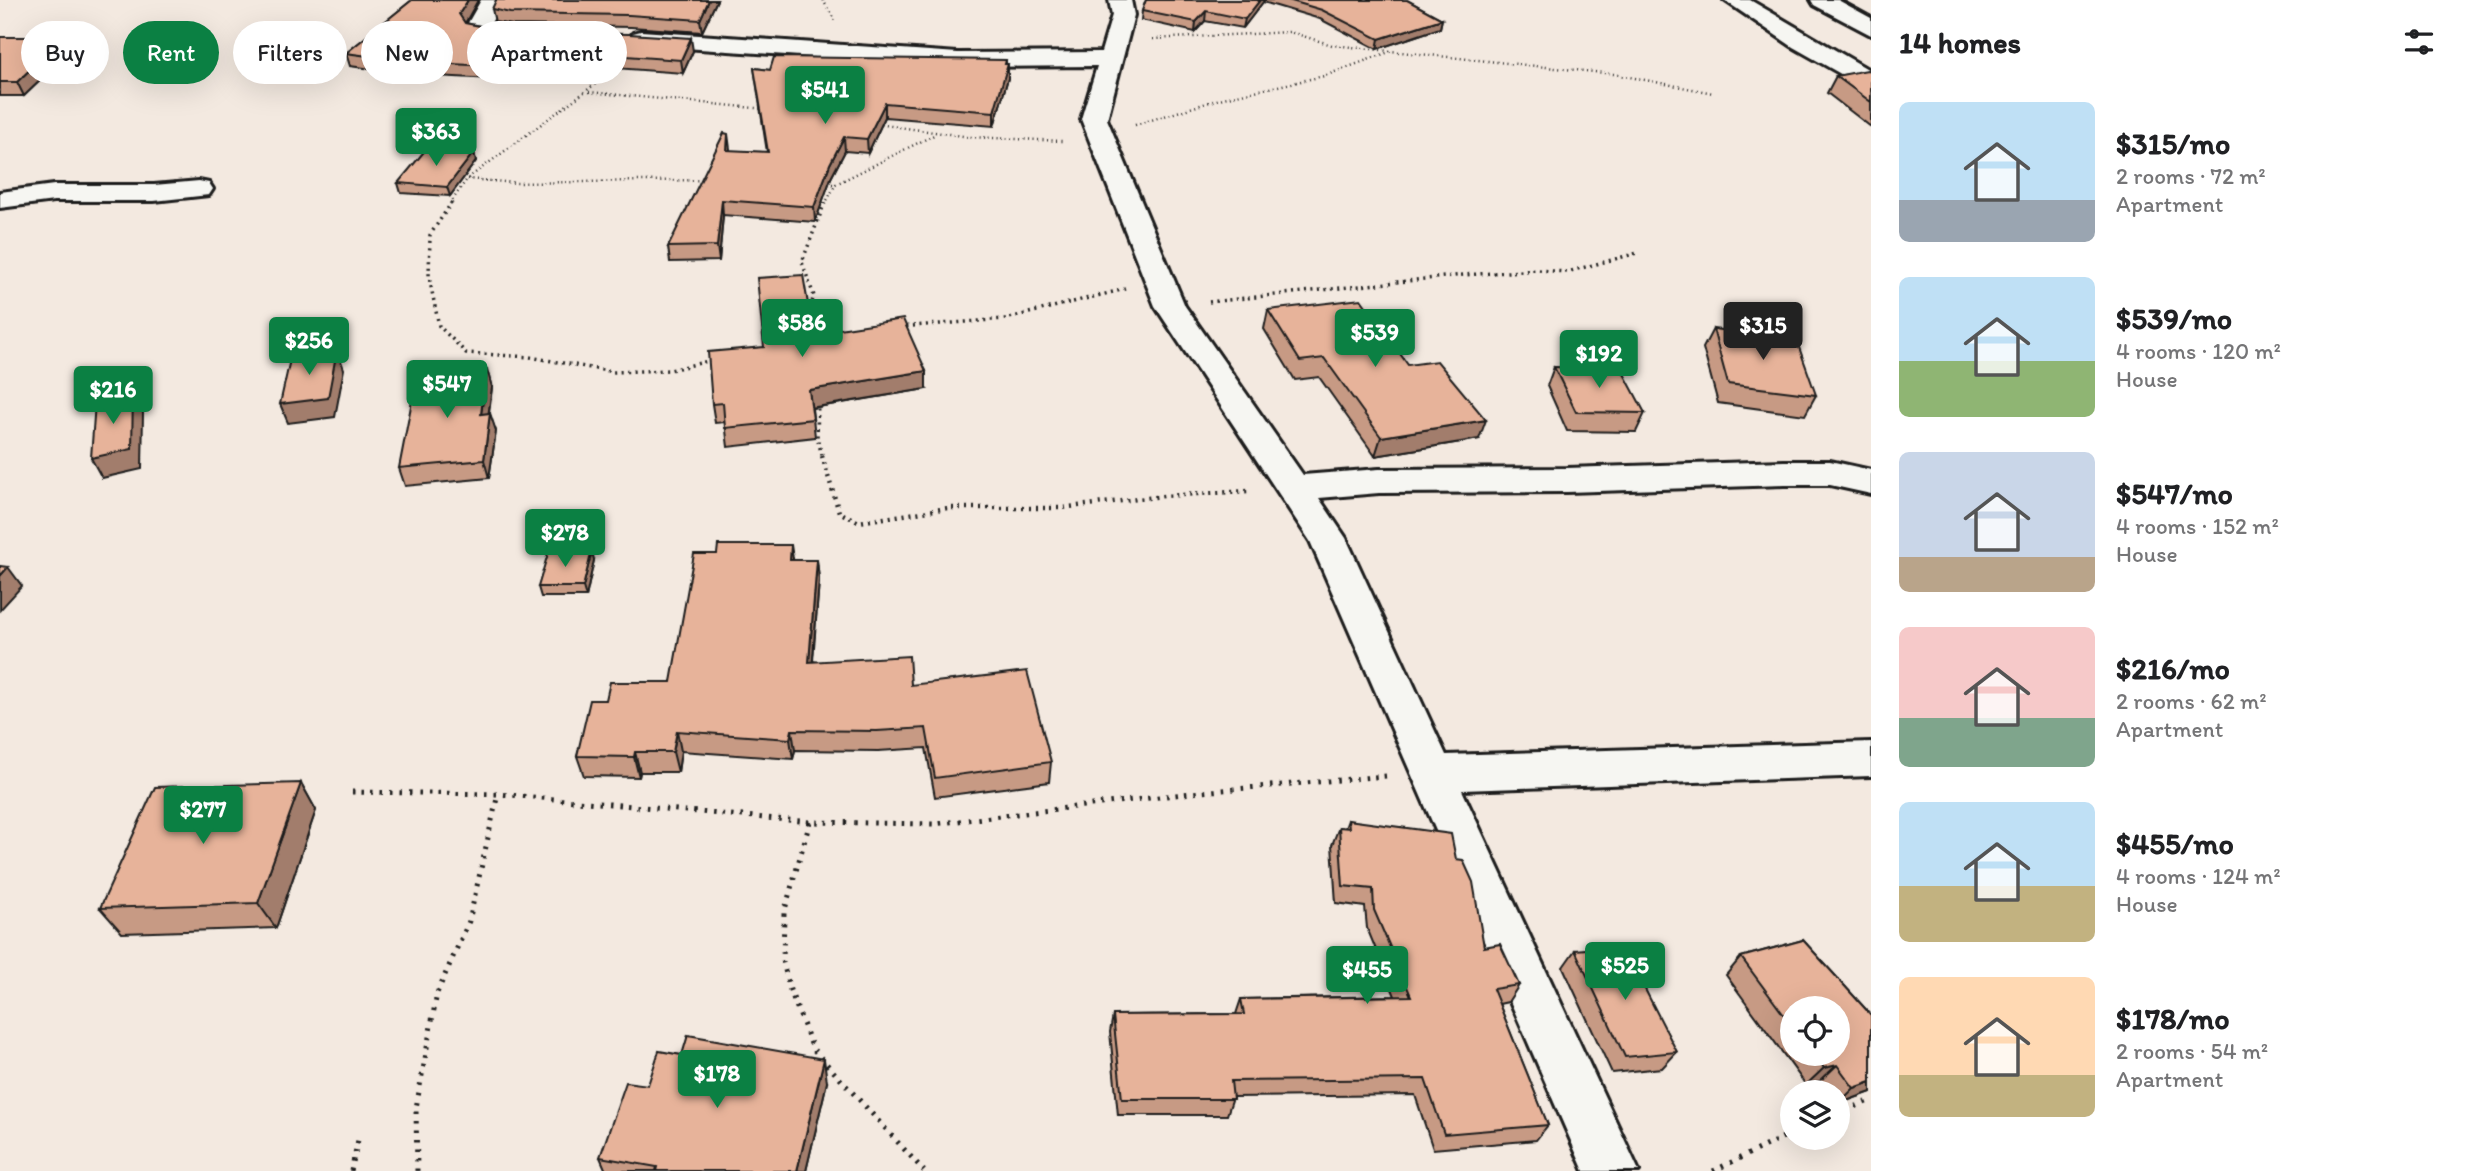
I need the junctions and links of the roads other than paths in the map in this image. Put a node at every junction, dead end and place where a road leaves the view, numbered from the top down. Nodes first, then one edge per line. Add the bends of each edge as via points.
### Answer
1 (492, 0) edge
2 (1120, 0) edge
3 (1735, 0) edge
4 (1822, 0) edge
5 (481, 21) edge
6 (1871, 28) edge
7 (627, 37) edge
8 (1114, 50) junction
9 (1871, 81) edge
10 (199, 189) dead end
11 (0, 200) edge
12 (1871, 482) edge
13 (1294, 488) junction
14 (1871, 759) edge
15 (1433, 773) junction
16 (1612, 1171) edge

1 - 5 street
2 - 8 street via 1124,15
3 - 9 street
4 - 6 street
7 - 8 street via 958,60 1055,58
8 - 13 street via 1094,119 1165,295
10 - 11 street via 54,193
12 - 13 street via 1830,473 1784,473 1380,481
13 - 15 street via 1326,538
14 - 15 street
15 - 16 street

